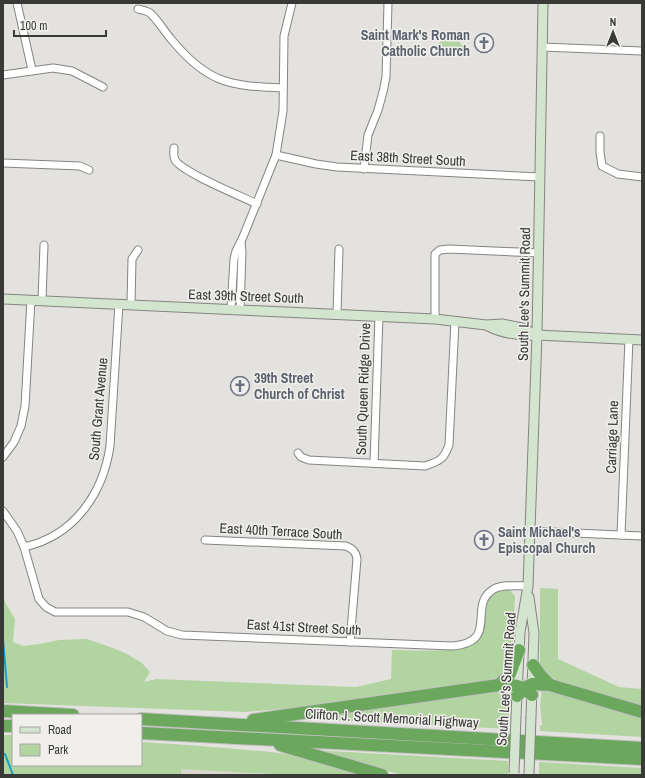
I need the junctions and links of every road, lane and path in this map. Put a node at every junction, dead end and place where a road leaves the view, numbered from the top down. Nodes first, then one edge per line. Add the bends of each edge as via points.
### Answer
1 (16, 3) edge
2 (290, 3) edge
3 (388, 3) edge
4 (543, 3) edge
5 (138, 9) dead end
6 (542, 47) junction
7 (642, 51) edge
8 (32, 70) junction
9 (3, 75) edge
10 (103, 87) dead end
11 (283, 88) junction
12 (600, 136) dead end
13 (174, 148) dead end
14 (276, 155) junction
15 (3, 163) edge
16 (364, 169) junction
17 (89, 170) dead end
18 (540, 177) junction
19 (642, 177) edge
20 (257, 204) junction
21 (44, 245) dead end
22 (339, 249) dead end
23 (138, 250) dead end
24 (539, 253) junction
25 (3, 299) edge
26 (31, 300) junction
27 (42, 300) junction
28 (119, 304) junction
29 (131, 304) junction
30 (236, 310) junction
31 (337, 314) junction
32 (379, 316) junction
33 (435, 319) junction
34 (455, 321) junction
35 (537, 335) junction
36 (629, 340) junction
37 (642, 340) edge
38 (298, 453) dead end
39 (3, 457) edge
40 (374, 463) junction
41 (3, 511) edge
42 (530, 531) junction
43 (621, 535) junction
44 (642, 536) edge
45 (205, 540) dead end
46 (24, 547) junction
47 (528, 586) junction
48 (350, 642) junction
49 (519, 650) junction
50 (533, 665) junction
51 (499, 685) junction
52 (550, 685) junction
53 (524, 690) junction
54 (3, 711) edge
55 (642, 712) edge
56 (55, 714) edge
57 (142, 719) edge
58 (233, 724) junction
59 (142, 733) edge
60 (264, 740) junction
61 (642, 748) edge
62 (642, 759) edge
63 (514, 774) edge
64 (382, 775) edge
65 (529, 775) edge

1 - 8 street
2 - 11 street via 284,36
3 - 16 street via 384,92 368,135
4 - 6 main road, South Lee's Summit Road
5 - 11 street via 149,13 186,57 212,76 228,83
6 - 7 street
6 - 18 main road, South Lee's Summit Road
8 - 9 street
8 - 10 street via 63,69 80,74
11 - 14 street via 283,111
12 - 19 street via 602,166 618,174
13 - 20 street via 175,159 193,174
14 - 16 street, East 38th Street South via 316,164
14 - 20 street
15 - 17 street via 80,166
16 - 18 street, East 38th Street South
18 - 24 main road, South Lee's Summit Road
20 - 30 street via 241,242 242,258
21 - 27 street
22 - 31 street
23 - 29 street via 132,259
24 - 33 street via 440,250 435,254
24 - 35 main road, South Lee's Summit Road
25 - 26 main road, East 39th Street South
26 - 27 main road, East 39th Street South
26 - 39 street via 21,426
27 - 28 main road, East 39th Street South
28 - 29 main road, East 39th Street South
28 - 46 street, South Grant Avenue via 110,446 103,477 90,502 70,524 47,540
29 - 30 main road, East 39th Street South
30 - 31 main road, East 39th Street South
31 - 32 main road, East 39th Street South
32 - 33 main road, East 39th Street South
32 - 40 street, South Queen Ridge Drive
33 - 34 main road, East 39th Street South
34 - 35 main road, East 39th Street South via 486,325 500,332 523,336
34 - 40 street via 449,445 446,455 426,466
35 - 36 main road, East 39th Street South
35 - 42 main road, South Lee's Summit Road
36 - 37 main road, East 39th Street South
36 - 43 street, Carriage Lane
38 - 40 street via 300,457 309,460
41 - 46 street via 17,531
42 - 43 street
42 - 47 main road, South Lee's Summit Road
43 - 44 street
45 - 48 street, East 40th Terrace South via 352,548 357,559
46 - 48 street, East 41st Street South via 39,599 46,607 56,612 128,612 144,617 167,631 182,635
47 - 48 street, East 41st Street South via 502,586 489,593 482,604 479,632 474,640 463,645
47 - 49 main road, South Lee's Summit Road
47 - 50 main road, South Lee's Summit Road via 534,633
49 - 51 highway via 510,674
49 - 53 main road, South Lee's Summit Road
50 - 52 highway
50 - 53 main road, South Lee's Summit Road
51 - 53 highway
51 - 58 highway
52 - 53 highway
52 - 55 highway
53 - 63 main road, South Lee's Summit Road, bridge via 516,716
53 - 65 main road, South Lee's Summit Road, bridge via 531,716
54 - 56 highway
57 - 58 highway, Clifton J. Scott Memorial Highway
58 - 61 highway, Clifton J. Scott Memorial Highway
59 - 60 highway, Clifton J. Scott Memorial Highway
60 - 62 highway, Clifton J. Scott Memorial Highway
60 - 64 highway

